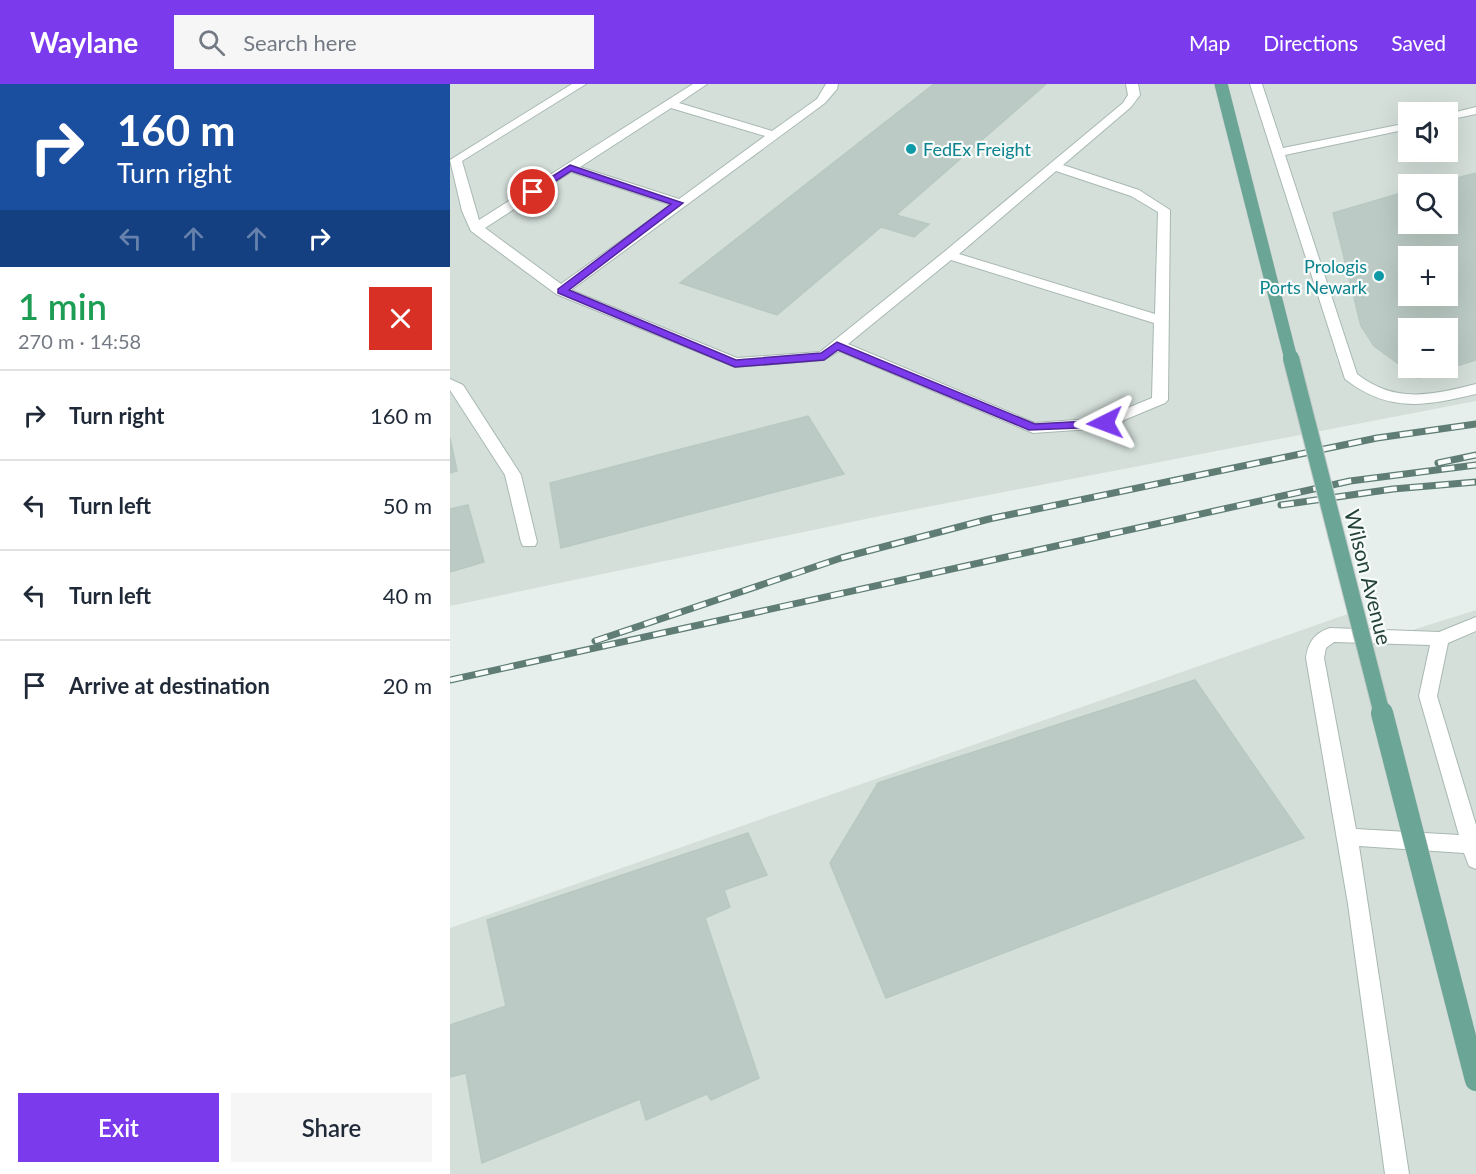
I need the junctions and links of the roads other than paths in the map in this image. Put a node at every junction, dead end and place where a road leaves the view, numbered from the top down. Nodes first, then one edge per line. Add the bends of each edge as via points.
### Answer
1 (580, 84) edge
2 (701, 84) edge
3 (832, 84) edge
4 (1132, 84) edge
5 (1221, 84) edge
6 (1256, 84) edge
7 (670, 104) junction
8 (1476, 110) edge
9 (1458, 114) edge
10 (1398, 128) edge
11 (773, 135) junction
12 (1278, 153) junction
13 (1053, 166) junction
14 (570, 168) junction
15 (678, 203) junction
16 (476, 228) junction
17 (949, 255) junction
18 (561, 291) junction
19 (1162, 321) junction
20 (837, 345) junction
21 (450, 384) edge
22 (1476, 389) edge
23 (529, 542) dead end
24 (1476, 624) edge
25 (1440, 639) junction
26 (1347, 837) junction
27 (1474, 852) edge
28 (1476, 1080) edge
29 (1397, 1174) edge

1 - 16 lane via 456,160
2 - 7 lane
3 - 11 lane via 821,101
4 - 13 lane via 1134,95 1127,105
5 - 28 main road, Wilson Avenue, bridge
6 - 12 lane
7 - 11 lane
7 - 14 lane
8 - 9 lane
10 - 12 lane
11 - 15 lane
12 - 22 lane via 1350,376 1372,392 1409,400 1434,399
13 - 17 lane
13 - 19 lane via 1135,193 1164,210
14 - 15 lane
14 - 16 lane
15 - 18 lane
16 - 18 lane
17 - 19 lane
17 - 20 lane
18 - 20 lane via 735,363 824,356
19 - 20 lane via 1160,400 1105,423 1034,428
21 - 23 lane via 458,388 513,475
24 - 25 lane
25 - 26 lane via 1330,635 1317,645 1315,658
25 - 27 lane via 1428,696
26 - 27 lane
26 - 29 lane

